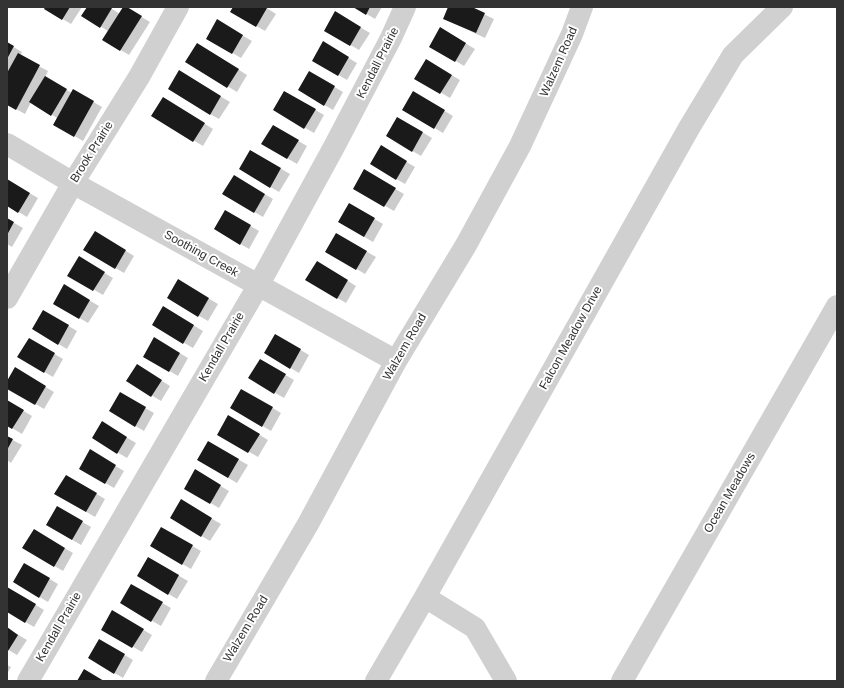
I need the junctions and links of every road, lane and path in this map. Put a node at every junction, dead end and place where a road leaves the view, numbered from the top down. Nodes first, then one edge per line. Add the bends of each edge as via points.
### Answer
1 (178, 7) edge
2 (405, 7) edge
3 (582, 7) edge
4 (782, 7) edge
5 (7, 144) edge
6 (73, 183) junction
7 (258, 286) junction
8 (7, 298) edge
9 (837, 306) edge
10 (396, 361) junction
11 (425, 597) junction
12 (28, 681) edge
13 (216, 681) edge
14 (376, 681) edge
15 (506, 681) edge
16 (622, 681) edge

1 - 6 street, Brook Prairie via 139,77
2 - 7 street, Kendall Prairie via 335,145
3 - 10 street, Walzem Road via 520,146 466,245
4 - 11 street, Falcon Meadow Drive via 733,55 689,128
5 - 6 street, Soothing Creek
6 - 7 street, Soothing Creek
6 - 8 street, Brook Prairie
7 - 10 street, Soothing Creek
7 - 12 street, Kendall Prairie
9 - 16 street, Ocean Meadows
10 - 13 street, Walzem Road via 308,524
11 - 14 street, Falcon Meadow Drive
11 - 15 street via 475,628

